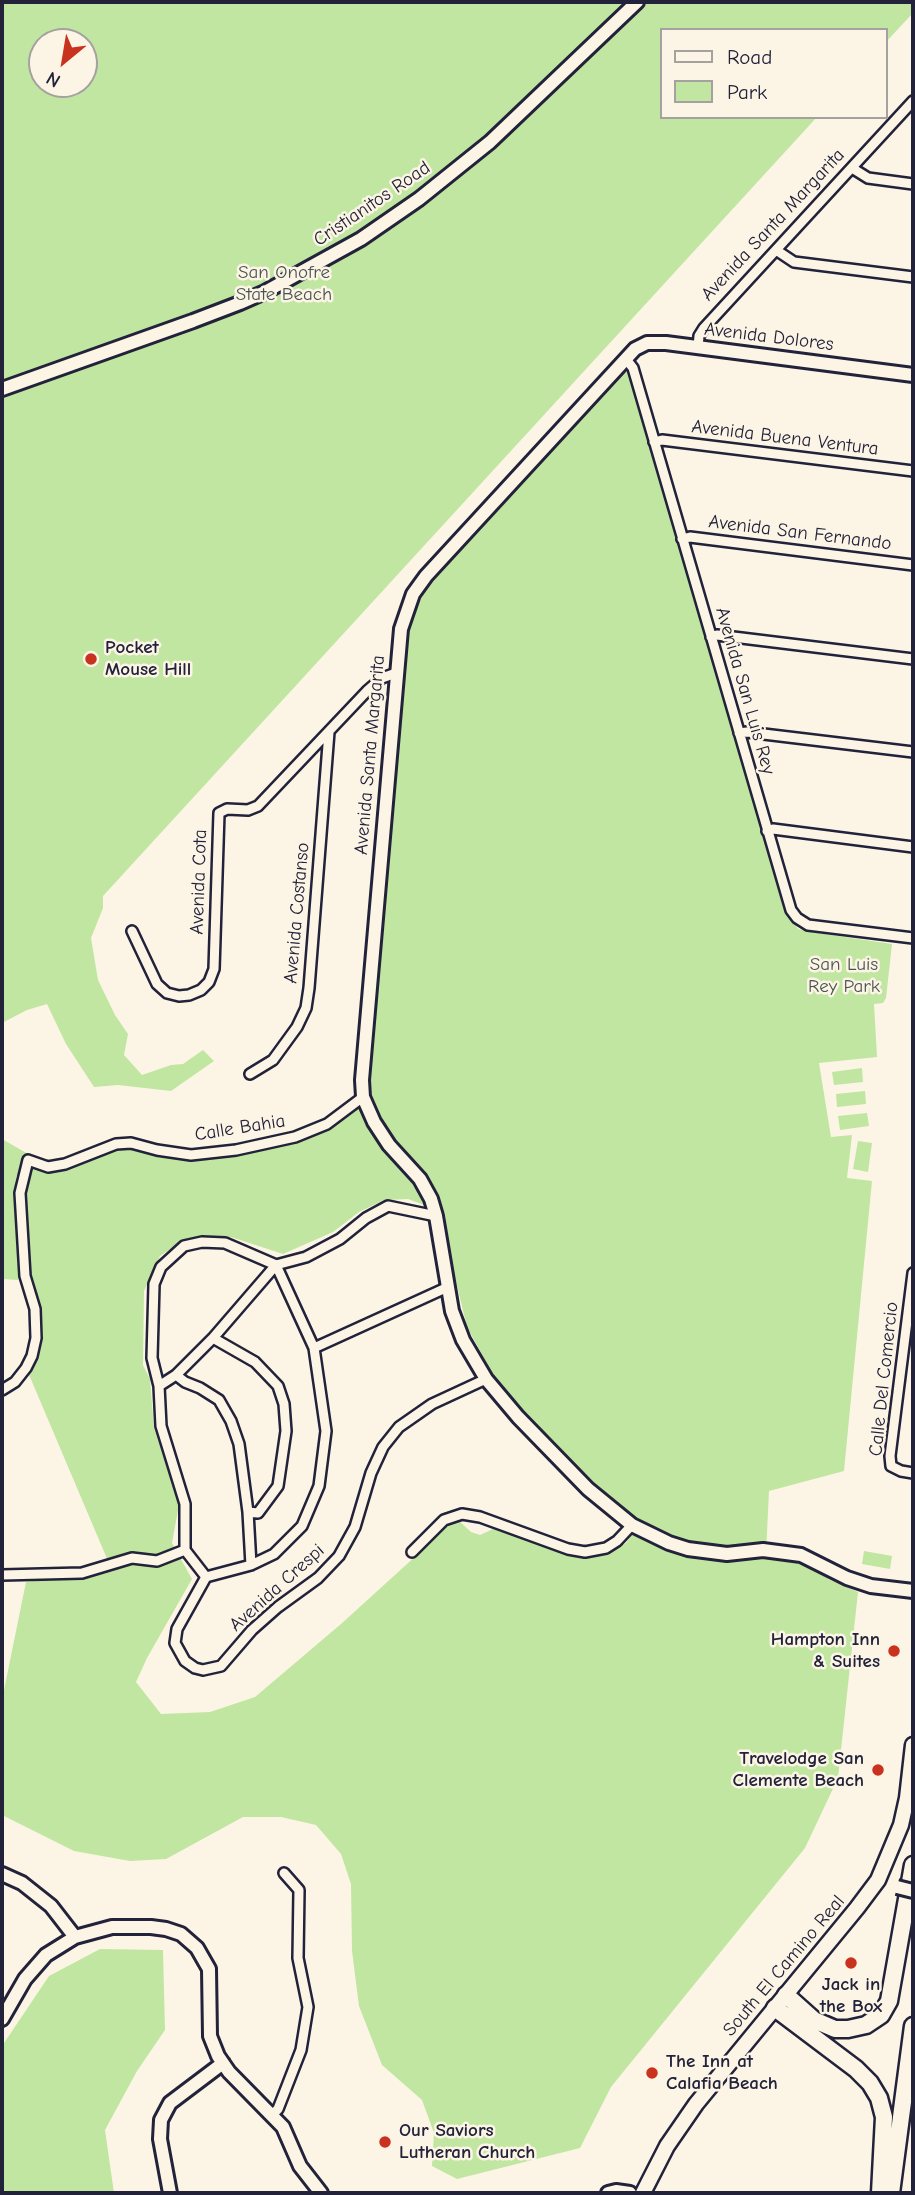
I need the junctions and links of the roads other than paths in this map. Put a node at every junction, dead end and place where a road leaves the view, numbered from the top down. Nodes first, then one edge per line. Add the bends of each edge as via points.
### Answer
1 (637, 2) edge
2 (913, 101) edge
3 (852, 168) junction
4 (913, 184) edge
5 (776, 250) junction
6 (913, 277) edge
7 (698, 347) junction
8 (626, 359) junction
9 (913, 374) edge
10 (2, 389) edge
11 (654, 442) junction
12 (913, 471) edge
13 (682, 538) junction
14 (913, 565) edge
15 (711, 637) junction
16 (913, 659) edge
17 (396, 673) junction
18 (330, 732) junction
19 (739, 733) junction
20 (913, 752) edge
21 (767, 831) junction
22 (913, 846) edge
23 (132, 931) dead end
24 (913, 938) edge
25 (250, 1074) dead end
26 (363, 1097) junction
27 (436, 1216) junction
28 (276, 1265) junction
29 (913, 1273) edge
30 (448, 1287) junction
31 (213, 1338) junction
32 (314, 1348) junction
33 (176, 1375) junction
34 (486, 1379) junction
35 (159, 1386) junction
36 (2, 1390) edge
37 (913, 1473) edge
38 (248, 1511) junction
39 (632, 1525) junction
40 (185, 1550) junction
41 (412, 1552) dead end
42 (251, 1565) junction
43 (2, 1575) edge
44 (206, 1577) junction
45 (913, 1591) edge
46 (913, 1745) edge
47 (913, 1865) edge
48 (284, 1873) dead end
49 (2, 1874) edge
50 (878, 1880) junction
51 (913, 1891) edge
52 (75, 1937) junction
53 (786, 1995) junction
54 (775, 2008) junction
55 (2, 2019) edge
56 (913, 2026) edge
57 (223, 2063) junction
58 (272, 2115) junction
59 (170, 2193) edge
60 (321, 2193) edge
61 (608, 2193) edge
62 (630, 2193) edge
63 (643, 2193) edge
64 (880, 2193) edge
65 (891, 2193) edge

1 - 10 street, Cristianitos Road via 490,142 361,239 240,303
2 - 3 street, Avenida Santa Margarita
3 - 4 street via 868,178
3 - 5 street, Avenida Santa Margarita
5 - 6 street via 794,262
5 - 7 street, Avenida Santa Margarita via 704,328
7 - 8 street, Avenida Dolores via 647,343
7 - 9 street, Avenida Dolores
8 - 11 street, Avenida San Luis Rey via 633,368
8 - 17 street, Avenida Santa Margarita via 426,576 405,613
11 - 12 street, Avenida Buena Ventura
11 - 13 street, Avenida San Luis Rey
13 - 14 street, Avenida San Fernando
13 - 15 street, Avenida San Luis Rey
15 - 16 street
15 - 19 street, Avenida San Luis Rey
17 - 18 street, Avenida Cota via 367,691
17 - 26 street, Avenida Santa Margarita
18 - 23 street, Avenida Cota via 258,806 219,813 214,969 209,982 189,995 167,992 157,984
18 - 25 street, Avenida Costanso via 306,1008 273,1060
19 - 20 street
19 - 21 street, Avenida San Luis Rey
21 - 22 street
21 - 24 street, Avenida San Luis Rey via 797,918 808,925
26 - 27 street, Avenida Santa Margarita via 373,1122 420,1179
26 - 36 street, Calle Bahia via 327,1124 295,1138 236,1150 191,1155 131,1143 48,1167 28,1160 20,1193 25,1276 35,1309 36,1338 26,1368
27 - 28 street via 388,1206 340,1240
27 - 30 street, Avenida Santa Margarita
28 - 31 street
28 - 32 street
28 - 35 street via 225,1243 202,1241 165,1261 153,1284 152,1358
29 - 37 street, Calle Del Comercio via 890,1456 891,1466
30 - 32 street
30 - 34 street, Avenida Santa Margarita via 463,1340
31 - 33 street
31 - 38 street via 255,1362 278,1386 284,1404 286,1431 278,1486 258,1513
32 - 42 street via 326,1431 319,1486 302,1526 274,1554
33 - 35 street
33 - 38 street via 219,1400 231,1421 239,1444
34 - 39 street, Avenida Santa Margarita via 588,1489
34 - 44 street, Avenida Crespi via 399,1427 371,1473 355,1527 340,1556 252,1630 221,1665 203,1670 185,1661 175,1643 177,1629
35 - 40 street via 161,1426 185,1504
38 - 42 street
39 - 41 street via 606,1548 585,1552 462,1514 443,1520
39 - 45 street, Avenida Santa Margarita via 688,1549 801,1555 861,1583
40 - 43 street via 157,1560 132,1558 82,1573
40 - 44 street
42 - 44 street
46 - 50 main road, South El Camino Real via 901,1825
47 - 53 highway via 889,2001 881,2014 866,2025 835,2029 814,2020
48 - 58 street via 299,1890 298,1958 308,2007 301,2050
49 - 52 street via 51,1906
50 - 51 street, bridge
50 - 53 main road, South El Camino Real
52 - 55 street via 46,1955 25,1979
52 - 57 street via 112,1927 151,1927 190,1940 209,1969 210,2036
53 - 54 main road, South El Camino Real
54 - 63 main road, South El Camino Real via 696,2104
54 - 64 highway via 856,2069 879,2098 884,2117
56 - 65 highway
57 - 58 street
57 - 59 street via 170,2103 161,2120
58 - 60 street via 284,2127 300,2166
61 - 62 street

